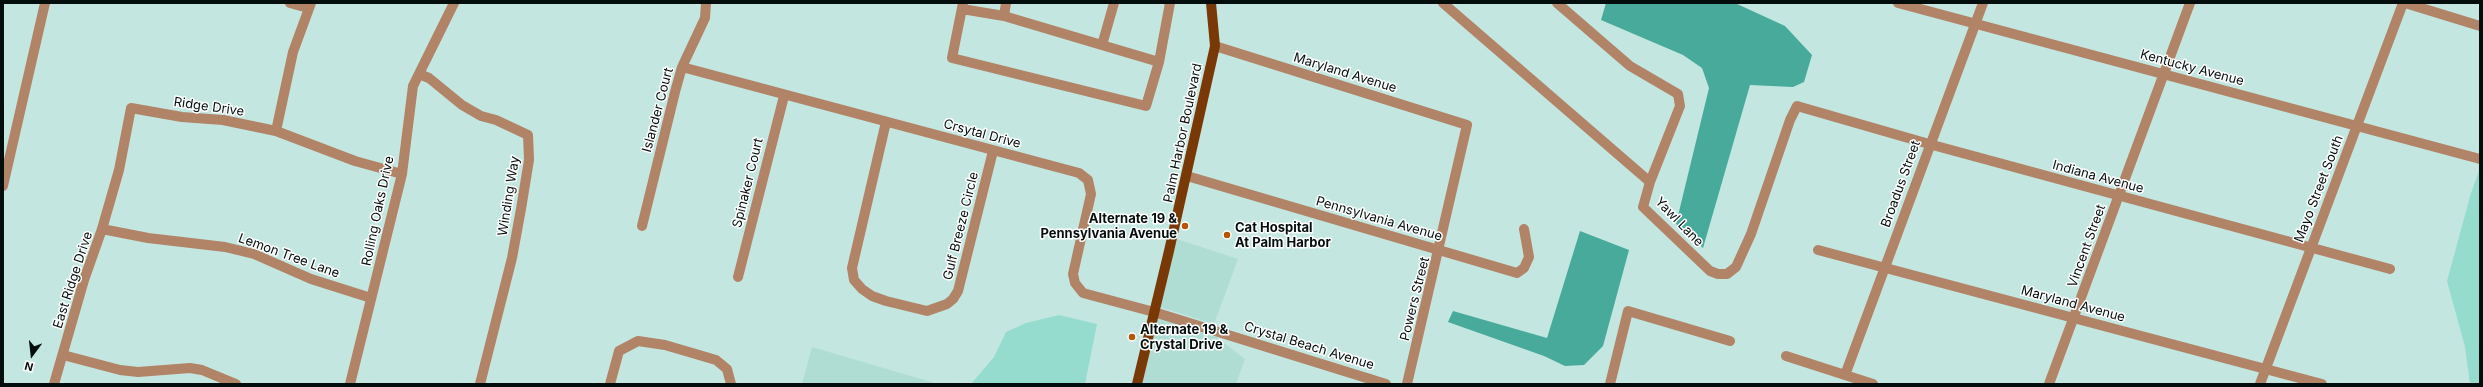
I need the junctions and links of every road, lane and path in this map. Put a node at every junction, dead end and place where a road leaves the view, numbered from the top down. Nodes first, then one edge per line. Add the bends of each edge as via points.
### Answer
1 (45, 3) edge
2 (290, 3) edge
3 (454, 3) edge
4 (706, 3) edge
5 (1006, 3) edge
6 (1114, 3) edge
7 (1170, 3) edge
8 (1211, 3) edge
9 (1443, 3) edge
10 (1557, 3) edge
11 (1898, 3) edge
12 (1983, 3) edge
13 (2190, 3) edge
14 (2404, 3) edge
15 (310, 6) edge
16 (963, 6) edge
17 (1004, 16) junction
18 (1975, 23) junction
19 (2480, 26) edge
20 (1102, 45) junction
21 (1215, 46) junction
22 (1159, 62) junction
23 (682, 67) junction
24 (419, 74) junction
25 (2164, 75) junction
26 (784, 96) junction
27 (1800, 106) joint
28 (886, 122) junction
29 (2357, 124) junction
30 (1467, 125) joint
31 (276, 131) junction
32 (1929, 144) junction
33 (992, 150) junction
34 (2480, 159) edge
35 (402, 174) junction
36 (1187, 176) junction
37 (1650, 182) junction
38 (3, 186) edge
39 (2119, 196) junction
40 (642, 226) dead end
41 (102, 229) junction
42 (1524, 230) dead end
43 (2311, 249) junction
44 (1818, 250) dead end
45 (1440, 251) junction
46 (1884, 268) junction
47 (2390, 269) dead end
48 (738, 277) dead end
49 (371, 298) junction
50 (1154, 312) junction
51 (2074, 318) junction
52 (1730, 341) dead end
53 (63, 356) junction
54 (1786, 356) dead end
55 (2265, 369) junction
56 (1845, 375) junction
57 (54, 384) edge
58 (236, 384) edge
59 (350, 384) edge
60 (480, 384) edge
61 (610, 384) edge
62 (731, 384) edge
63 (1137, 384) edge
64 (1386, 384) edge
65 (1407, 384) edge
66 (1610, 384) edge
67 (1873, 384) edge
68 (2049, 384) edge
69 (2260, 384) edge
70 (2322, 384) edge

1 - 38 street
2 - 15 street
3 - 24 street, Rolling Oaks Drive
4 - 23 street, Islander Court via 705,18
5 - 17 street
6 - 20 street
7 - 22 street
8 - 21 main road, Palm Harbor Boulevard
9 - 37 street, Yawl Lane
10 - 37 street via 1630,66 1678,94 1680,106
11 - 18 street, Kentucky Avenue
12 - 18 street, Broadus Street
13 - 25 street, Vincent Street
14 - 19 street
14 - 29 street, Mayo Street South
15 - 31 street via 286,77
16 - 17 street
16 - 22 street via 952,58 1146,106
17 - 20 street
18 - 25 street, Kentucky Avenue
18 - 32 street, Broadus Street
20 - 22 street
21 - 30 street, Maryland Avenue
21 - 36 main road, Palm Harbor Boulevard
23 - 26 street, Crsytal Drive
23 - 40 street, Islander Court
24 - 35 street, Rolling Oaks Drive via 412,86
24 - 60 street, Winding Way via 429,78 462,106 528,134 529,160 517,230
25 - 29 street, Kentucky Avenue
25 - 39 street, Vincent Street
26 - 28 street, Crsytal Drive
26 - 48 street, Spinaker Court
27 - 32 street, Indiana Avenue
27 - 37 street, Yawl Lane via 1795,107 1751,234 1736,267 1727,274 1710,271 1643,207
28 - 33 street, Crsytal Drive
28 - 33 street, Gulf Breeze Circle via 852,268 854,280 872,296 927,312 946,304 953,299 958,290
29 - 34 street, Kentucky Avenue
29 - 43 street, Mayo Street South
30 - 45 street, Powers Street
31 - 35 street, Ridge Drive via 355,161
31 - 41 street, Ridge Drive via 223,120 182,117 131,108 119,170
32 - 39 street, Indiana Avenue
32 - 46 street, Broadus Street
33 - 50 street, Crsytal Drive via 1079,173 1088,180 1091,194 1073,274 1076,283 1083,293
35 - 49 street, Rolling Oaks Drive
36 - 45 street, Pennsylvania Avenue
36 - 50 main road, Palm Harbor Boulevard
39 - 43 street, Indiana Avenue
39 - 51 street, Vincent Street
41 - 49 street, Lemon Tree Lane via 148,238 225,246 254,254 311,279
41 - 53 street, East Ridge Drive via 84,280
42 - 45 street, Pennsylvania Avenue via 1529,258 1524,268 1517,273
43 - 47 street, Indiana Avenue
43 - 55 street, Mayo Street South
44 - 46 street, Maryland Avenue
45 - 65 street, Powers Street
46 - 51 street, Maryland Avenue
46 - 56 street, Broadus Street
49 - 59 street, Rolling Oaks Drive
50 - 63 main road, Palm Harbor Boulevard
50 - 64 street, Crystal Beach Avenue
51 - 55 street, Maryland Avenue
51 - 68 street, Vincent Street
52 - 66 street via 1628,311
53 - 57 street, East Ridge Drive
53 - 58 street via 126,371 190,368 202,370
54 - 56 street
55 - 69 street, Mayo Street South
55 - 70 street, Maryland Avenue
56 - 67 street
61 - 62 street via 619,351 638,341 665,345 716,360 727,369

